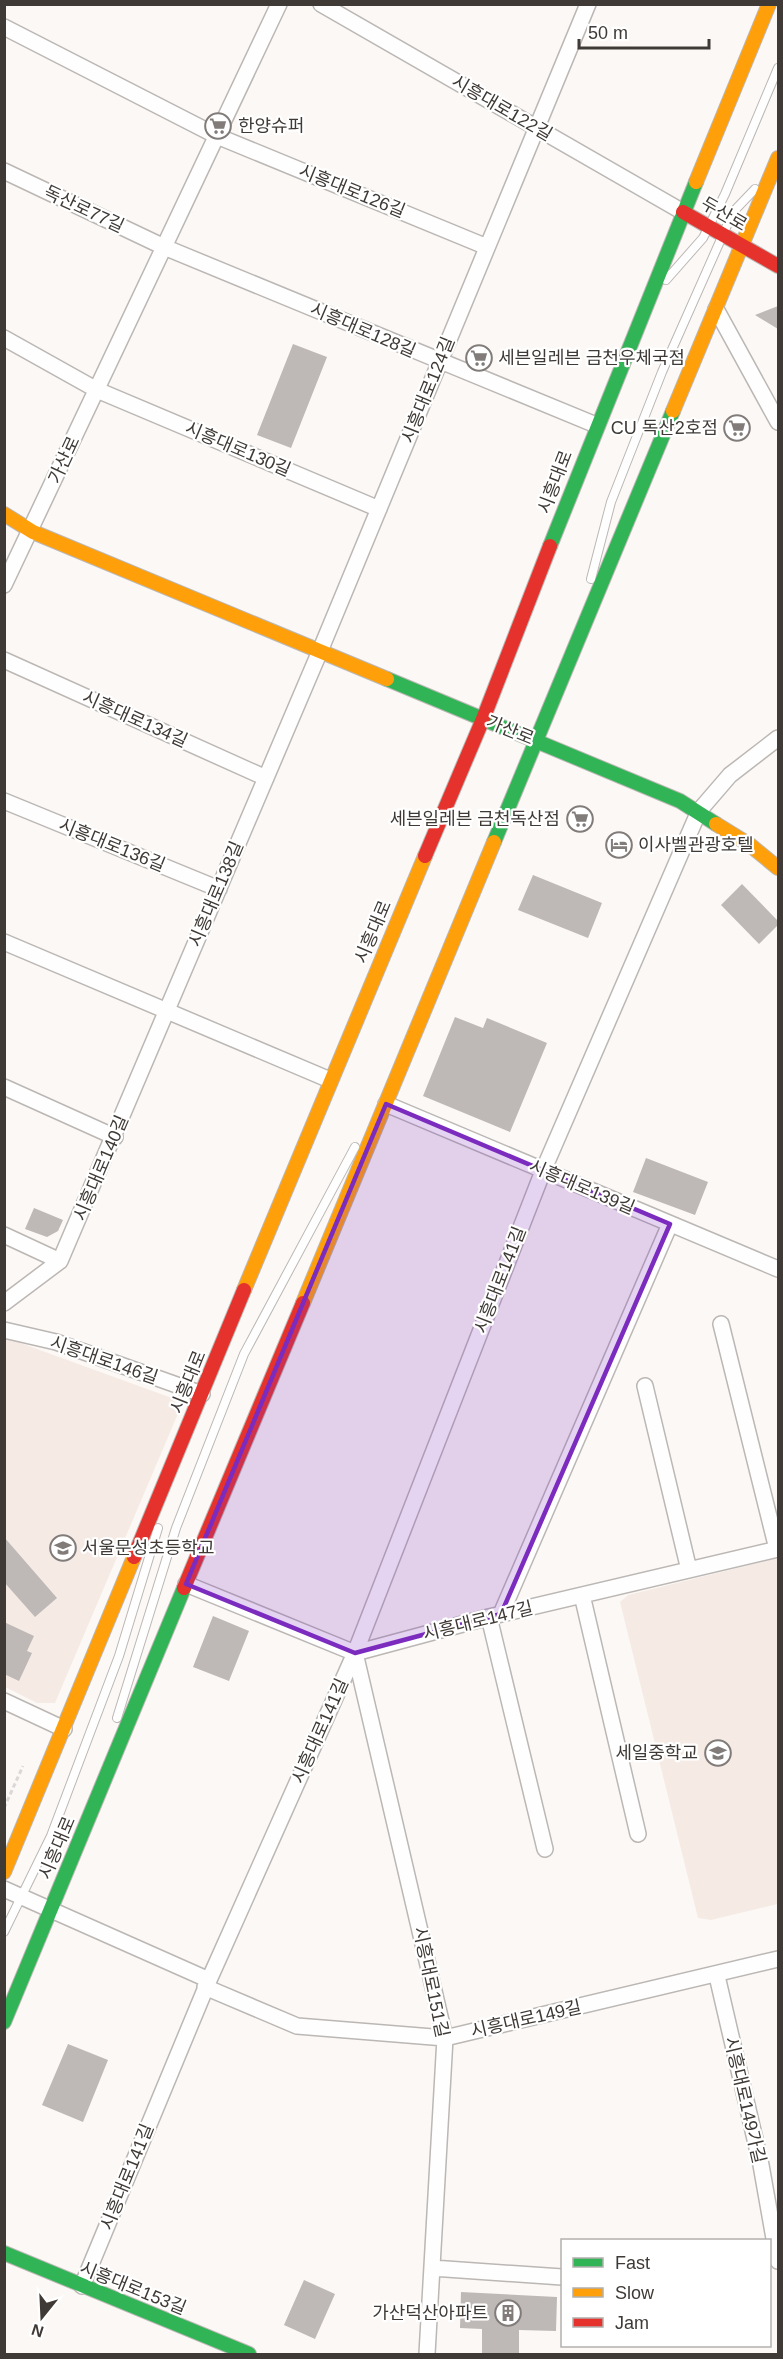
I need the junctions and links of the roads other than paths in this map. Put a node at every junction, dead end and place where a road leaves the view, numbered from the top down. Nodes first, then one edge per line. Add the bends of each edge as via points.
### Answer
1 (279, 4) edge
2 (321, 4) edge
3 (588, 4) edge
4 (769, 4) edge
5 (4, 27) edge
6 (778, 68) edge
7 (537, 128) junction
8 (217, 136) junction
9 (776, 163) edge
10 (4, 171) edge
11 (683, 212) junction
12 (709, 226) junction
13 (723, 234) junction
14 (742, 246) junction
15 (165, 247) junction
16 (487, 247) junction
17 (778, 266) edge
18 (646, 303) junction
19 (716, 309) junction
20 (4, 338) edge
21 (440, 362) junction
22 (97, 390) junction
23 (778, 422) edge
24 (596, 424) junction
25 (379, 509) junction
26 (4, 514) edge
27 (30, 531) junction
28 (590, 583) dead end
29 (4, 585) edge
30 (586, 595) dead end
31 (320, 651) junction
32 (4, 660) edge
33 (566, 676) junction
34 (483, 719) junction
35 (778, 738) edge
36 (538, 742) junction
37 (266, 778) junction
38 (4, 801) edge
39 (699, 812) junction
40 (778, 868) edge
41 (219, 888) junction
42 (4, 942) edge
43 (167, 1011) junction
44 (416, 1032) junction
45 (330, 1080) junction
46 (4, 1087) edge
47 (386, 1104) junction
48 (365, 1127) dead end
49 (115, 1137) junction
50 (359, 1138) dead end
51 (543, 1171) junction
52 (670, 1224) junction
53 (4, 1236) edge
54 (60, 1261) junction
55 (778, 1269) edge
56 (4, 1303) edge
57 (721, 1324) dead end
58 (4, 1330) edge
59 (645, 1386) dead end
60 (202, 1394) junction
61 (194, 1415) junction
62 (165, 1505) dead end
63 (162, 1517) dead end
64 (778, 1549) edge
65 (689, 1570) junction
66 (186, 1584) junction
67 (582, 1595) junction
68 (495, 1616) junction
69 (355, 1653) junction
70 (4, 1701) edge
71 (115, 1728) dead end
72 (64, 1729) junction
73 (112, 1739) dead end
74 (90, 1815) junction
75 (638, 1834) dead end
76 (545, 1849) dead end
77 (4, 1872) edge
78 (4, 1889) edge
79 (22, 1897) junction
80 (51, 1910) junction
81 (4, 1932) edge
82 (778, 1959) edge
83 (717, 1976) junction
84 (207, 1984) junction
85 (4, 2022) edge
86 (445, 2038) junction
87 (4, 2253) edge
88 (778, 2261) edge
89 (432, 2268) junction
90 (561, 2277) edge
91 (82, 2286) junction
92 (249, 2355) edge
93 (427, 2355) edge

1 - 8 street
2 - 7 street, 시흥대로122길
3 - 7 street, 시흥대로124길
4 - 11 main road, 시흥대로
5 - 8 street, 시흥대로126길
6 - 12 lane
7 - 11 street, 시흥대로122길
7 - 16 street, 시흥대로124길
8 - 15 street
8 - 16 street, 시흥대로126길
9 - 13 lane via 733,212
9 - 14 main road, 시흥대로
10 - 15 street, 독산로77길
11 - 12 main road, 두산로
11 - 18 main road, 시흥대로
12 - 13 main road, 두산로
12 - 18 lane
13 - 14 main road, 두산로
13 - 28 lane via 662,372 611,502
14 - 17 main road, 두산로
14 - 19 main road, 시흥대로
15 - 21 street, 시흥대로128길
15 - 22 street
16 - 21 street, 시흥대로124길
18 - 24 main road, 시흥대로
19 - 23 street
19 - 33 main road, 시흥대로
20 - 22 street, 시흥대로130길
21 - 24 street, 시흥대로128길
21 - 25 street, 시흥대로124길
22 - 25 street, 시흥대로130길
22 - 27 street, 가산로
24 - 34 main road, 시흥대로
25 - 31 street, 시흥대로124길
26 - 27 main road, 가산로
27 - 29 street, 가산로
27 - 31 main road, 가산로
30 - 33 lane
31 - 34 main road, 가산로
31 - 37 street
32 - 37 street, 시흥대로134길
33 - 36 main road, 시흥대로
34 - 36 main road, 가산로
34 - 45 main road, 시흥대로
35 - 39 street via 730,775
36 - 39 main road, 가산로
36 - 44 main road, 시흥대로
37 - 41 street, 시흥대로138길
38 - 41 street, 시흥대로136길
39 - 40 main road, 가산로 via 750,844
39 - 51 street
41 - 43 street, 시흥대로138길
42 - 43 street
43 - 45 street
43 - 49 street, 시흥대로140길
44 - 47 main road, 시흥대로
44 - 48 lane
45 - 60 main road, 시흥대로
46 - 49 street
47 - 51 street, 시흥대로139길
47 - 66 main road, 시흥대로
49 - 54 street, 시흥대로140길
50 - 71 lane via 244,1354 176,1528
51 - 52 street, 시흥대로139길
51 - 69 street, 시흥대로141길
52 - 55 street, 시흥대로139길
52 - 68 street
53 - 54 street
54 - 56 street, 시흥대로140길
57 - 64 street
58 - 60 street, 시흥대로146길 via 56,1342
59 - 65 street
60 - 61 main road, 시흥대로
61 - 62 lane
61 - 72 main road, 시흥대로
63 - 79 lane via 119,1656 51,1836
64 - 65 street, 시흥대로147길
65 - 67 street, 시흥대로147길
66 - 69 street
66 - 74 main road, 시흥대로
67 - 68 street, 시흥대로147길
67 - 75 street
68 - 69 street, 시흥대로147길
68 - 76 street
69 - 84 street, 시흥대로141길
69 - 86 street, 시흥대로151길
70 - 72 street
72 - 77 main road, 시흥대로
73 - 74 lane
74 - 80 main road, 시흥대로
78 - 79 street, 시흥대로149길
79 - 80 street, 시흥대로149길
79 - 81 lane
80 - 84 street, 시흥대로149길
80 - 85 main road, 시흥대로
82 - 83 street, 시흥대로149길
83 - 86 street, 시흥대로149길
83 - 88 street, 시흥대로149가길 via 761,2165
84 - 86 street, 시흥대로149길 via 297,2026
84 - 91 street, 시흥대로141길
86 - 89 street, 시흥대로151길
87 - 91 main road, 시흥대로153길
89 - 90 street
89 - 93 street, 시흥대로151길
91 - 92 main road, 시흥대로153길

